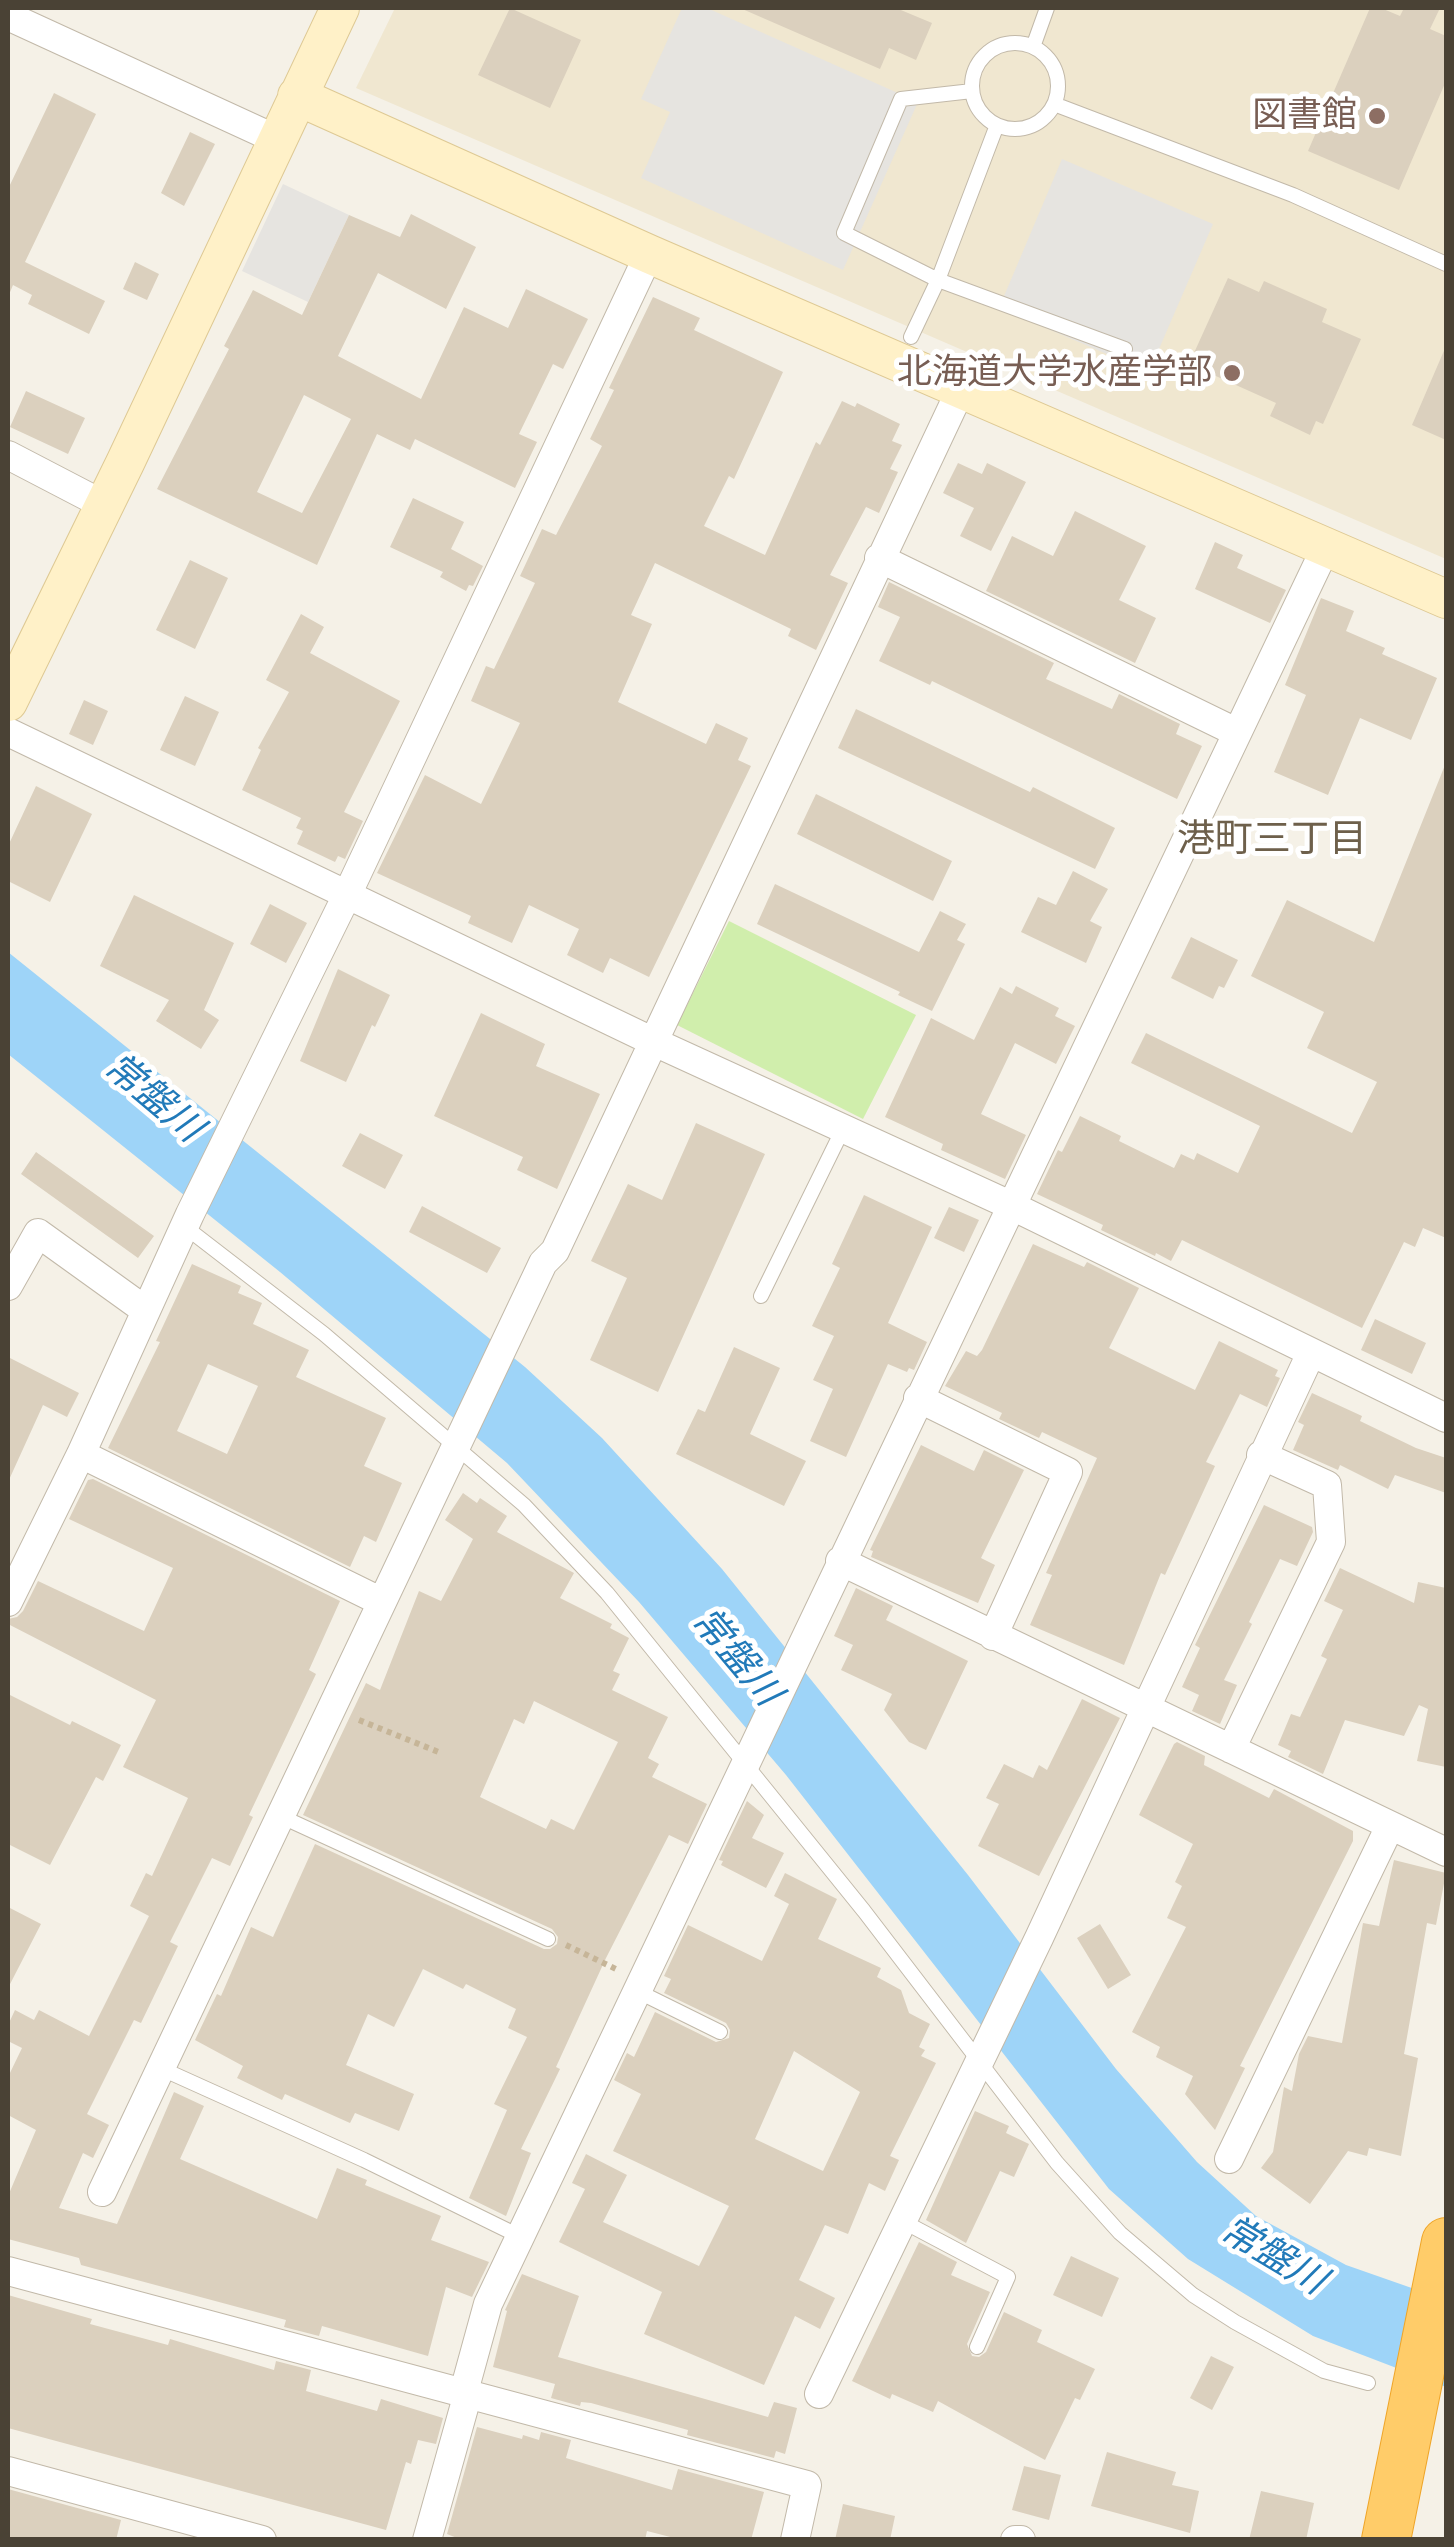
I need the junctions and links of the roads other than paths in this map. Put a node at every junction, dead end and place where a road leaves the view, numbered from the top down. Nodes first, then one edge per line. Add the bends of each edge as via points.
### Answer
1 (340, 8) edge
2 (1047, 8) edge
3 (8, 16) edge
4 (1033, 47) junction
5 (972, 90) junction
6 (298, 96) junction
7 (1054, 104) junction
8 (998, 126) junction
9 (278, 140) junction
10 (648, 254) junction
11 (1446, 264) edge
12 (938, 280) junction
13 (911, 337) dead end
14 (1125, 349) dead end
15 (960, 389) junction
16 (8, 455) edge
17 (104, 505) junction
18 (1326, 547) junction
19 (879, 558) junction
20 (1446, 599) edge
21 (8, 702) edge
22 (8, 732) edge
23 (1236, 732) junction
24 (348, 895) junction
25 (652, 1041) junction
26 (844, 1127) junction
27 (1010, 1205) junction
28 (187, 1220) junction
29 (8, 1286) edge
30 (761, 1296) dead end
31 (145, 1310) junction
32 (1311, 1353) junction
33 (918, 1398) junction
34 (1446, 1418) edge
35 (457, 1443) junction
36 (81, 1454) junction
37 (1261, 1454) junction
38 (840, 1561) junction
39 (8, 1602) edge
40 (382, 1602) junction
41 (994, 1636) junction
42 (1146, 1709) junction
43 (1232, 1749) junction
44 (746, 1758) junction
45 (280, 1816) junction
46 (1390, 1826) junction
47 (1446, 1852) edge
48 (548, 1939) road end
49 (639, 1987) junction
50 (720, 2032) dead end
51 (982, 2052) junction
52 (159, 2068) junction
53 (1229, 2159) dead end
54 (102, 2192) dead end
55 (904, 2222) junction
56 (521, 2237) junction
57 (1442, 2263) edge
58 (8, 2272) edge
59 (976, 2347) dead end
60 (1368, 2383) dead end
61 (819, 2394) dead end
62 (465, 2396) junction
63 (8, 2470) edge
64 (262, 2540) edge
65 (426, 2540) edge
66 (795, 2540) edge
67 (1386, 2540) edge

1 - 6 street
2 - 4 lane
3 - 9 street
4 - 5 lane via 990,51
4 - 7 lane via 1053,65
5 - 8 lane via 985,117
5 - 12 lane via 901,99 844,233
6 - 9 street
6 - 10 street
7 - 8 lane via 1024,129
7 - 11 lane via 1293,196
8 - 12 lane
9 - 17 street
10 - 15 street
10 - 24 street
12 - 13 lane
12 - 14 lane
15 - 18 street
15 - 19 street
16 - 17 street
17 - 21 street
18 - 20 street
18 - 23 street
19 - 23 street
19 - 25 street
22 - 24 street
23 - 27 street
24 - 25 street
24 - 28 street
25 - 26 street
25 - 35 street
26 - 27 street
26 - 30 lane
27 - 32 street
27 - 33 street
28 - 31 street
28 - 35 lane
29 - 31 street via 38,1233
31 - 36 street
32 - 34 street
32 - 37 street
33 - 38 street
33 - 41 street via 1068,1472
35 - 40 street
35 - 44 lane via 608,1593
36 - 39 street
36 - 40 street
37 - 42 street
37 - 43 street via 1326,1485 1331,1542
38 - 41 street
38 - 44 street
40 - 45 street
41 - 42 street
42 - 43 street
42 - 51 street
43 - 46 street
44 - 49 street
44 - 51 lane
45 - 48 lane
45 - 52 street
46 - 47 street
46 - 53 street
49 - 50 lane
49 - 56 street
51 - 55 street
51 - 60 lane via 1085,2196 1163,2271 1324,2371
52 - 54 street
52 - 56 lane
55 - 59 lane via 1008,2277
55 - 61 street
56 - 62 street via 488,2304
57 - 67 highway
58 - 62 street
62 - 65 street
62 - 66 street via 807,2485
63 - 64 street

